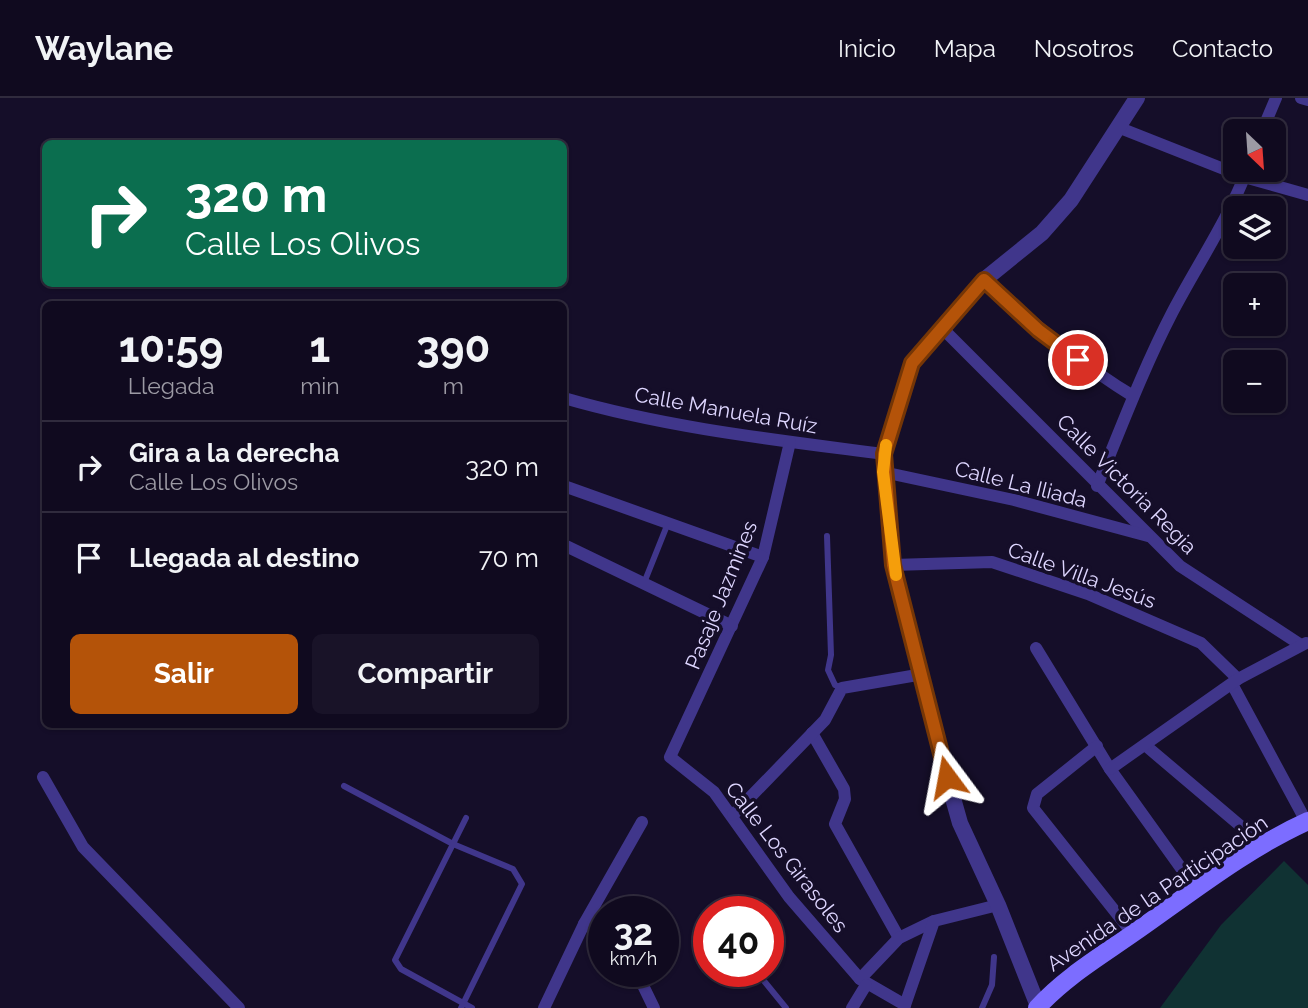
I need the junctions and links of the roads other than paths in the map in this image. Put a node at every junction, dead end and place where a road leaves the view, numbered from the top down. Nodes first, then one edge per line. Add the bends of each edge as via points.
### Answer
1 (1137, 98) edge
2 (1276, 98) edge
3 (1301, 98) edge
4 (1308, 100) edge
5 (1267, 119) edge
6 (1120, 128) junction
7 (1223, 165) edge
8 (1242, 182) edge
9 (1271, 182) edge
10 (1308, 195) edge
11 (984, 280) junction
12 (943, 329) junction
13 (1133, 396) junction
14 (567, 399) edge
15 (790, 442) junction
16 (884, 454) junction
17 (883, 472) junction
18 (1097, 486) junction
19 (567, 487) edge
20 (668, 523) junction
21 (827, 536) dead end
22 (1149, 537) junction
23 (567, 546) edge
24 (763, 557) junction
25 (893, 565) junction
26 (643, 583) junction
27 (732, 626) junction
28 (1304, 644) edge
29 (1036, 648) dead end
30 (923, 674) junction
31 (1235, 682) junction
32 (842, 688) junction
33 (812, 733) junction
34 (1145, 745) junction
35 (1097, 746) junction
36 (670, 757) joint
37 (1110, 769) junction
38 (43, 776) dead end
39 (344, 786) dead end
40 (733, 816) junction
41 (466, 818) dead end
42 (642, 822) dead end
43 (1307, 822) edge
44 (453, 844) junction
45 (1263, 845) junction
46 (1196, 889) junction
47 (998, 905) junction
48 (934, 921) junction
49 (584, 924) junction
50 (588, 926) edge
51 (1133, 934) junction
52 (899, 938) junction
53 (994, 957) dead end
54 (863, 982) junction
55 (644, 987) edge
56 (769, 987) edge
57 (462, 1006) edge
58 (904, 1007) edge
59 (1037, 1007) edge
60 (239, 1008) edge
61 (472, 1008) edge
62 (544, 1008) edge
63 (654, 1008) edge
64 (786, 1008) edge
65 (852, 1008) edge
66 (982, 1008) edge

1 - 6 street
2 - 5 street
3 - 4 street
6 - 7 street
6 - 11 street via 1071,200 1042,233
8 - 13 street
9 - 10 street
11 - 12 street
11 - 13 street via 1038,330
12 - 16 street via 912,363
12 - 18 street, Calle Victoria Regia
13 - 18 street
14 - 15 street, Calle Manuela Ruíz
15 - 16 street, Calle Manuela Ruíz
15 - 24 street, Pasaje Jazmines
16 - 17 street
17 - 22 street, Calle La Iliada via 1014,500
17 - 25 street
18 - 22 street, Calle Victoria Regia
19 - 20 street
20 - 24 street
20 - 26 lane
21 - 32 lane via 828,670 835,685
22 - 28 street, Calle Victoria Regia via 1180,566
23 - 26 street
24 - 27 street, Pasaje Jazmines
25 - 30 street
25 - 31 street, Calle Villa Jesús via 992,562 1087,594 1201,642
26 - 27 street
27 - 36 street, Pasaje Jazmines
28 - 31 street
29 - 35 street
30 - 32 street
30 - 47 street via 960,823
31 - 34 street
31 - 43 street, Calle Villa Jesús
32 - 33 street via 834,708
33 - 40 street
33 - 52 street via 844,789 835,824
34 - 37 street
34 - 45 street
35 - 37 street
35 - 51 street via 1037,794 1033,808
36 - 40 street, Calle Los Girasoles via 714,792
37 - 46 street
38 - 60 street via 83,847
39 - 44 lane
40 - 54 street, Calle Los Girasoles via 789,897
41 - 44 lane
42 - 49 street
43 - 45 main road, Avenida de la Participación
44 - 57 lane via 397,951 395,964
44 - 57 lane via 513,869 522,884
45 - 46 main road, Avenida de la Participación
46 - 51 main road, Avenida de la Participación
47 - 48 street
47 - 59 street
48 - 52 street
48 - 58 street
49 - 50 street
49 - 62 street
51 - 59 main road, Avenida de la Participación via 1061,983
52 - 54 street
53 - 66 lane via 992,985
54 - 58 street, Calle Los Girasoles
54 - 65 street
55 - 63 street
56 - 64 lane
57 - 61 lane

